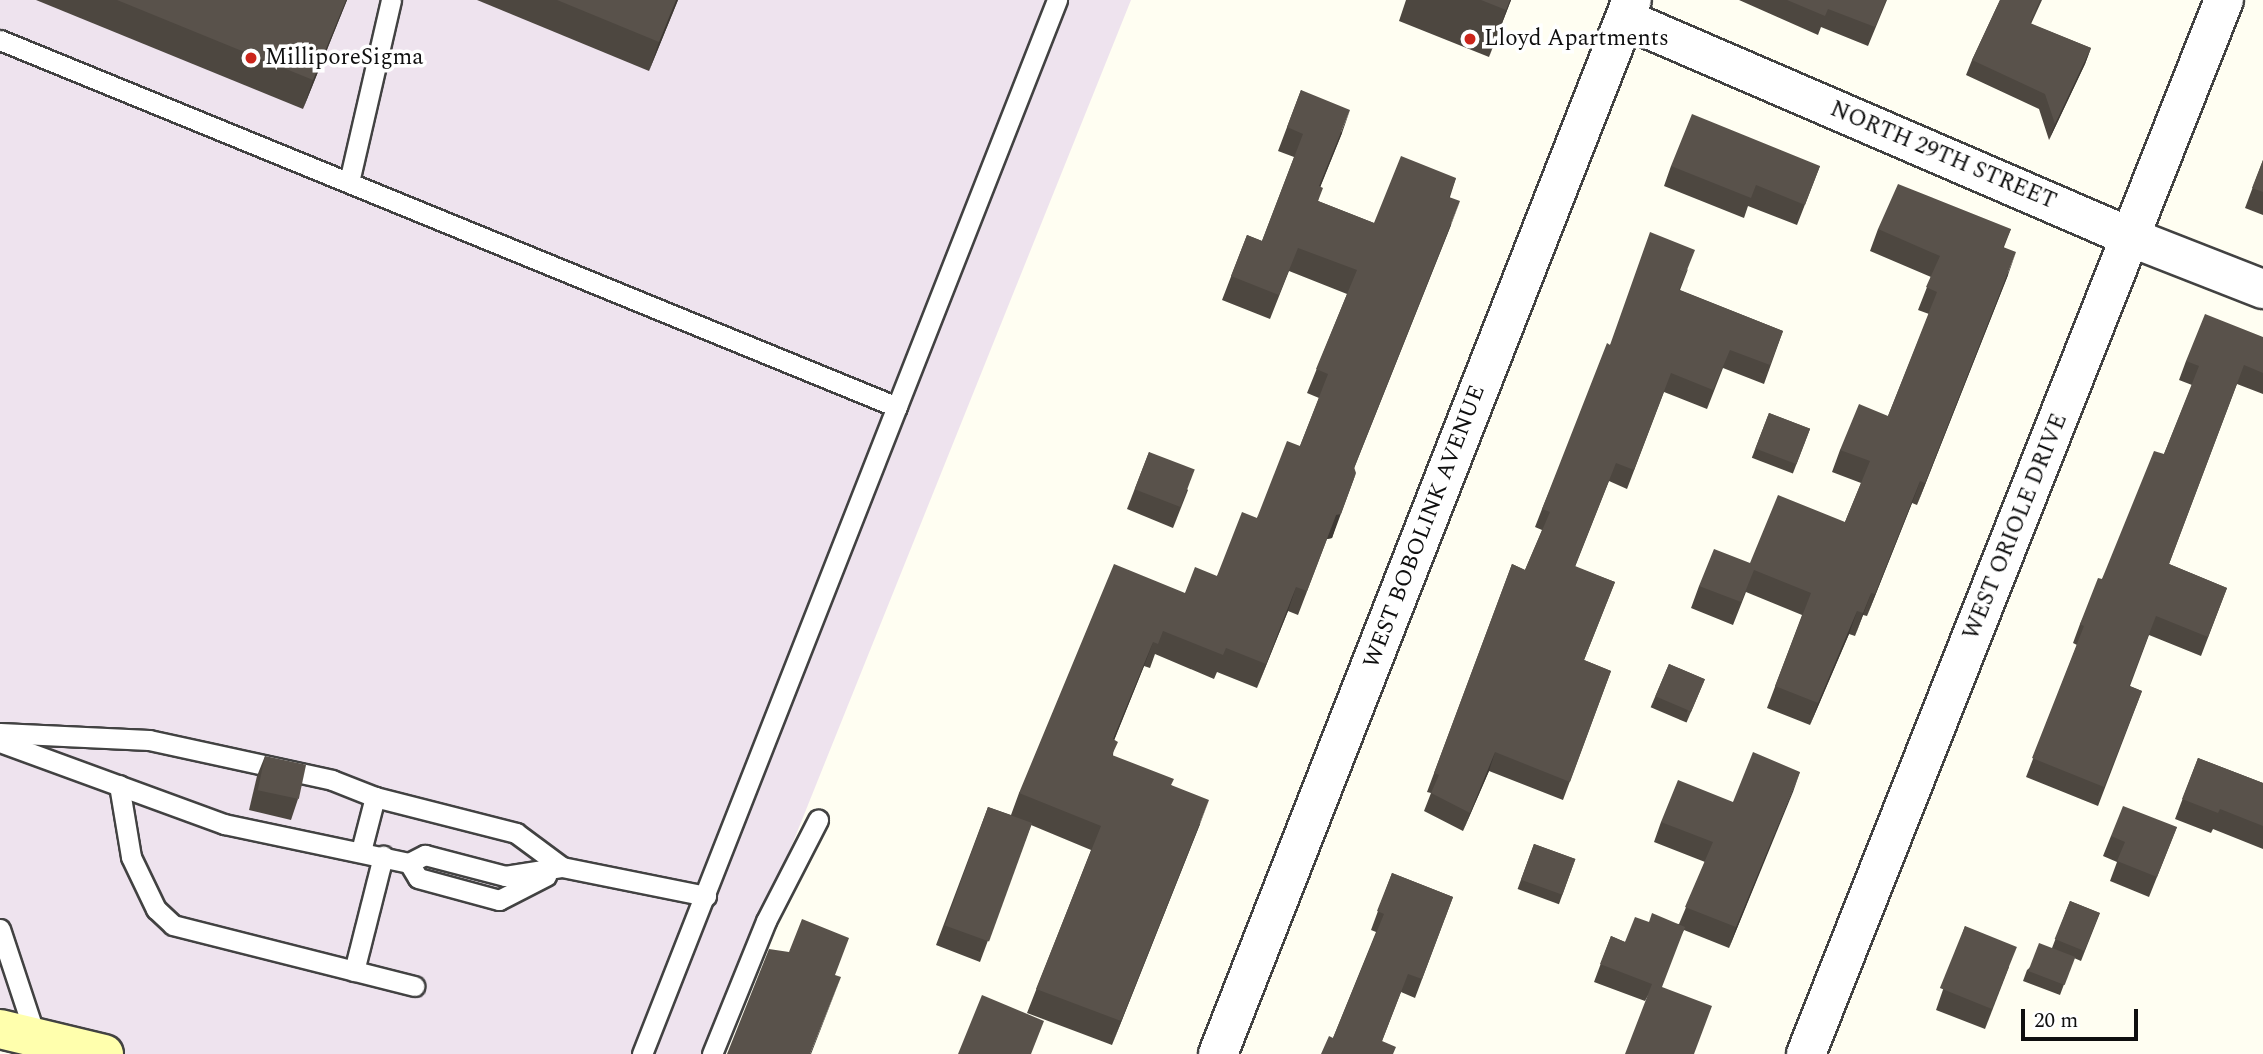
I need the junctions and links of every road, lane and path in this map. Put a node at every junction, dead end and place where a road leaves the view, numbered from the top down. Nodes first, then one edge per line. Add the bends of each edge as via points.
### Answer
1 (391, 0) edge
2 (1056, 0) edge
3 (2224, 0) edge
4 (1629, 10) edge
5 (0, 40) edge
6 (349, 182) junction
7 (2130, 237) junction
8 (2263, 289) edge
9 (898, 407) junction
10 (0, 733) edge
11 (0, 742) edge
12 (119, 785) junction
13 (375, 797) junction
14 (818, 820) dead end
15 (361, 851) junction
16 (383, 856) junction
17 (562, 867) junction
18 (706, 896) junction
19 (0, 929) edge
20 (354, 971) junction
21 (414, 986) dead end
22 (18, 1033) edge
23 (104, 1054) edge
24 (642, 1054) edge
25 (712, 1054) edge
26 (1218, 1054) edge
27 (1806, 1054) edge

1 - 6 lane
2 - 9 lane
3 - 7 street, WEST ORIOLE DRIVE
4 - 7 street, NORTH 29TH STREET
4 - 26 street, WEST BOBOLINK AVENUE
5 - 6 lane
6 - 9 lane
7 - 8 street, NORTH 29TH STREET
7 - 27 street, WEST ORIOLE DRIVE
9 - 18 lane
10 - 13 lane via 149,740 332,780
11 - 12 lane
12 - 15 lane via 224,824
12 - 20 lane via 131,857 156,909 173,925
13 - 15 lane
13 - 17 lane via 516,833
14 - 25 lane via 766,921
15 - 16 lane
16 - 17 lane via 409,863 425,855 505,876
16 - 20 lane
17 - 18 lane
18 - 24 lane
19 - 22 lane
20 - 21 lane
22 - 23 main road

